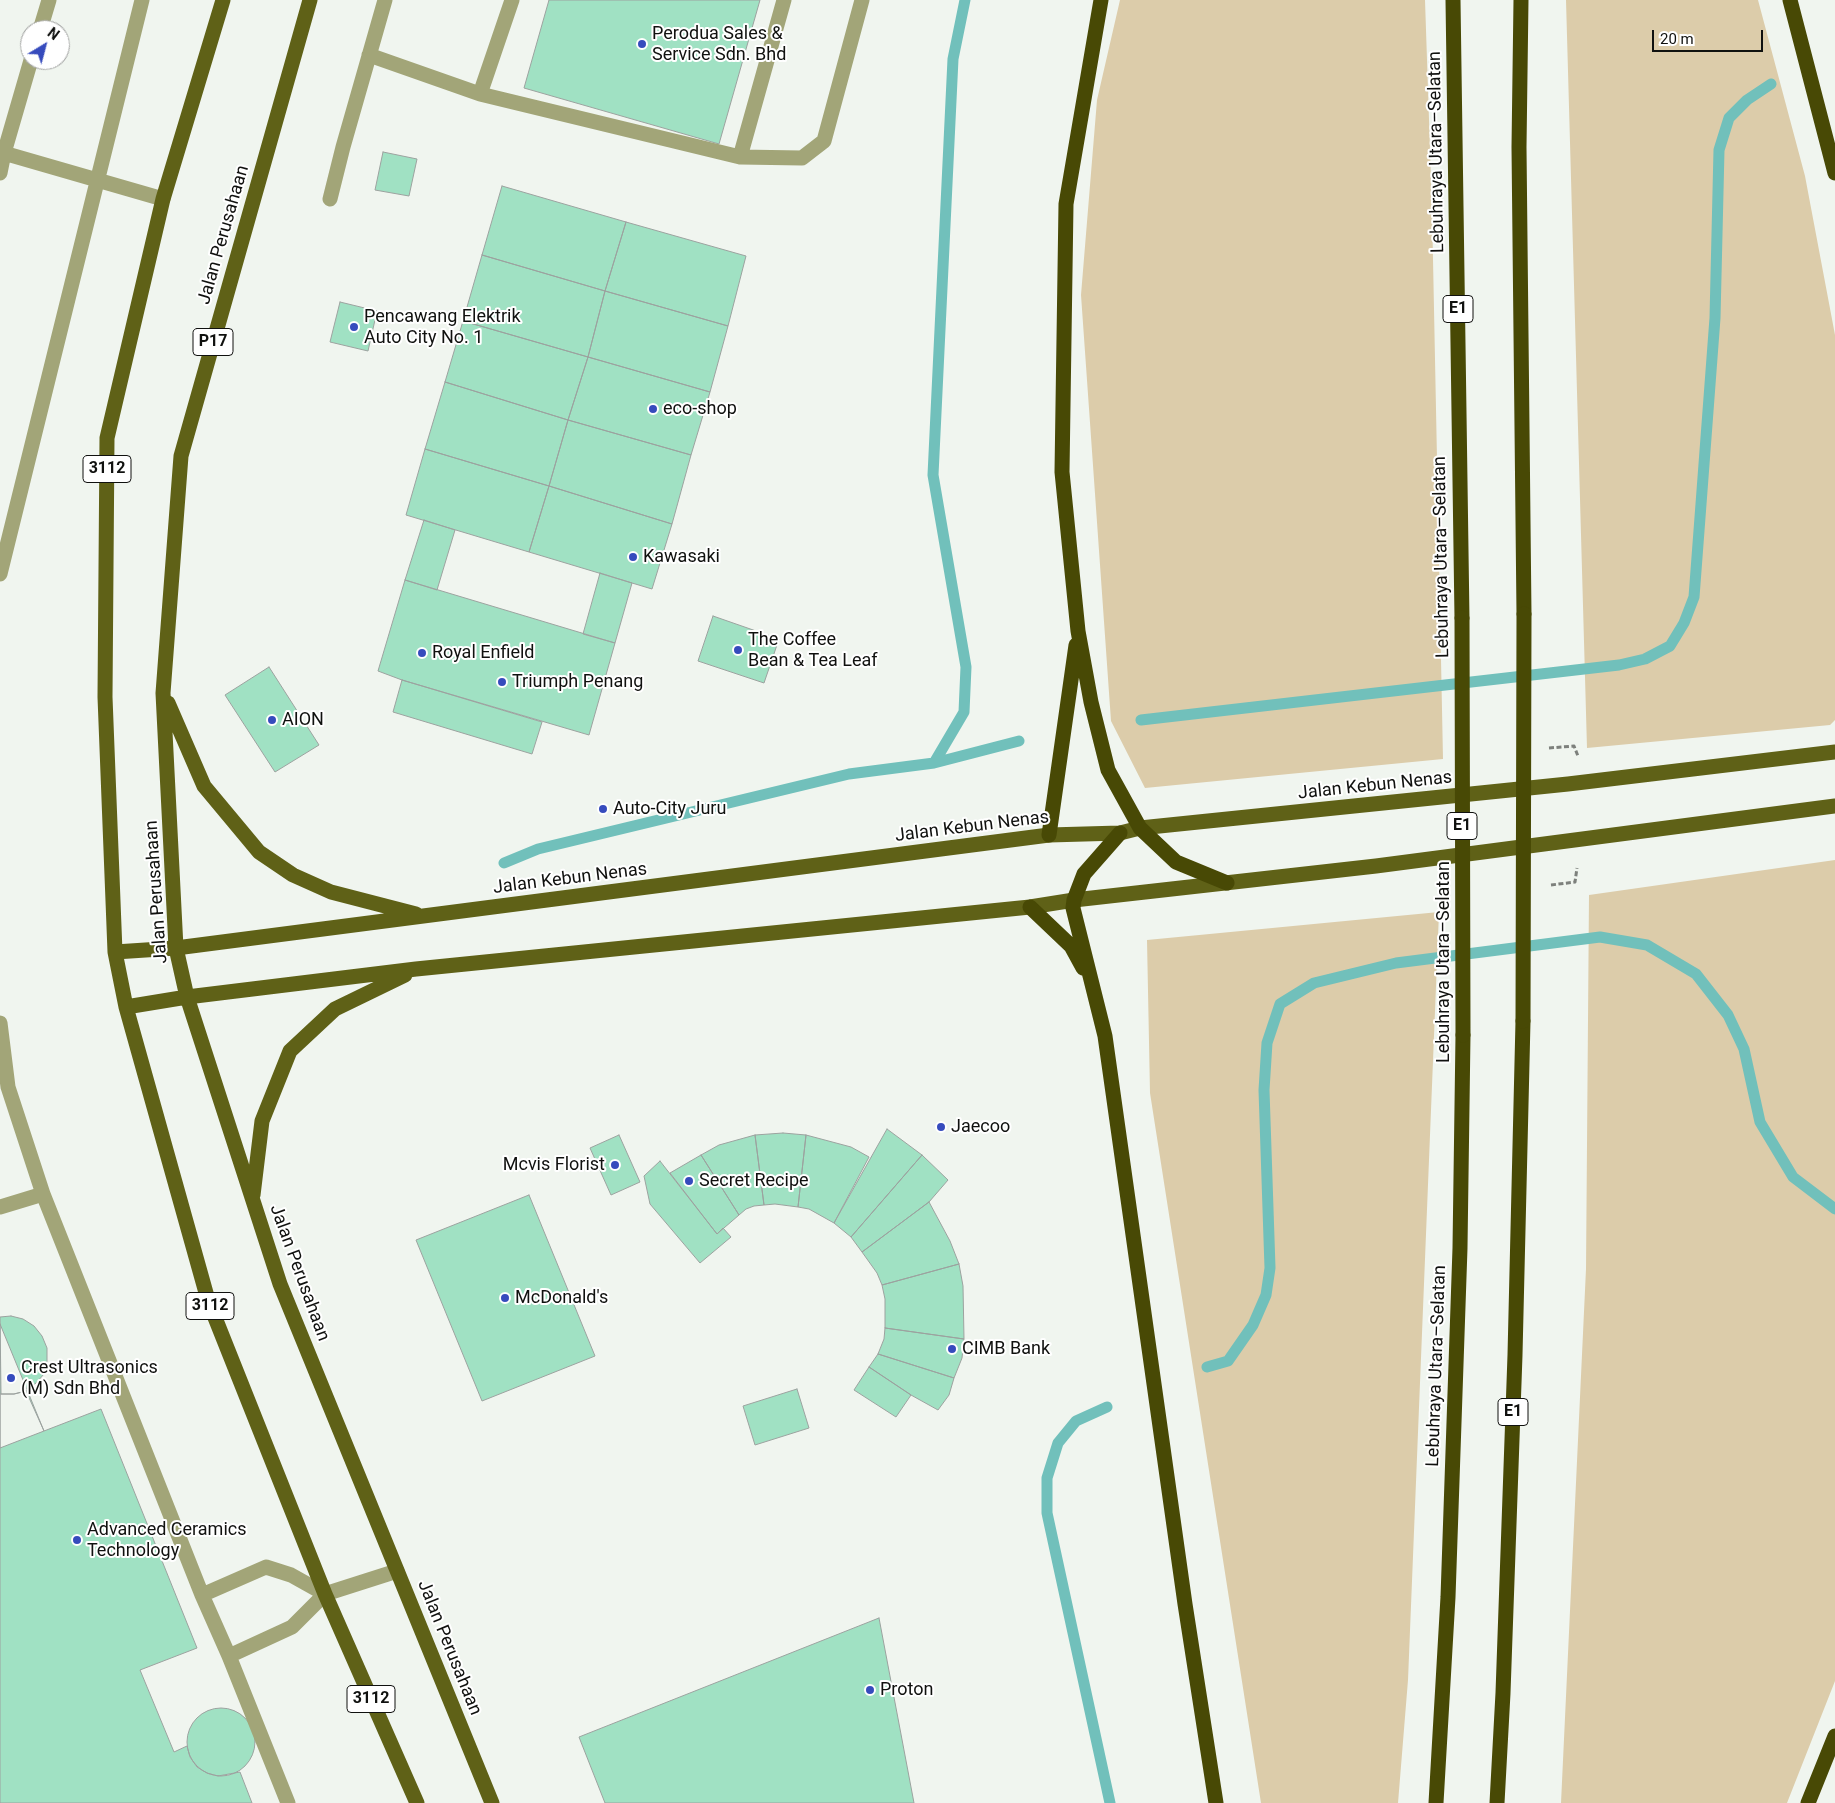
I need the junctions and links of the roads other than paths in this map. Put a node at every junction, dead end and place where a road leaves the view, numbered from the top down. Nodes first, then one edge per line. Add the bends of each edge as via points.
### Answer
1 (49, 0) edge
2 (142, 0) edge
3 (223, 0) edge
4 (310, 0) edge
5 (385, 0) edge
6 (512, 0) edge
7 (784, 0) edge
8 (862, 0) edge
9 (1101, 0) edge
10 (1453, 0) edge
11 (1521, 0) edge
12 (1790, 0) edge
13 (43, 20) edge
14 (369, 55) junction
15 (28, 70) edge
16 (480, 94) junction
17 (2, 152) edge
18 (740, 157) junction
19 (0, 173) edge
20 (1835, 173) edge
21 (96, 180) junction
22 (163, 199) junction
23 (330, 199) dead end
24 (0, 574) edge
25 (1078, 631) junction
26 (163, 693) junction
27 (1835, 752) edge
28 (1835, 806) edge
29 (1140, 828) junction
30 (1120, 833) junction
31 (1050, 835) junction
32 (1226, 883) junction
33 (1074, 900) junction
34 (1030, 907) junction
35 (425, 916) junction
36 (176, 948) junction
37 (115, 952) junction
38 (416, 969) junction
39 (187, 997) junction
40 (126, 1007) junction
41 (0, 1023) edge
42 (1105, 1036) junction
43 (43, 1194) junction
44 (253, 1199) junction
45 (0, 1207) edge
46 (397, 1571) junction
47 (325, 1594) junction
48 (202, 1595) junction
49 (229, 1656) junction
50 (1835, 1736) edge
51 (288, 1803) edge
52 (417, 1803) edge
53 (492, 1803) edge
54 (1216, 1803) edge
55 (1436, 1803) edge
56 (1497, 1803) edge
57 (1808, 1803) edge

1 - 13 street
2 - 21 street
3 - 22 main road, 3112
4 - 26 main road, Jalan Perusahaan / P17 via 181,456
5 - 14 street
6 - 16 street
7 - 18 street
8 - 18 street via 824,141 802,158
9 - 25 highway via 1066,204 1062,472
10 - 55 highway, Lebuhraya Utara–Selatan / E1, bridge via 1462,618 1463,1035 1460,1248 1448,1587
11 - 56 highway, E1, bridge via 1523,1021 1515,1355
12 - 20 highway
14 - 16 street
14 - 23 street
15 - 17 street
16 - 18 street
17 - 19 street
17 - 21 street
21 - 22 street
21 - 24 street
22 - 37 main road, 3112 via 107,438 105,697
25 - 29 highway via 1108,770
25 - 31 highway
26 - 35 main road via 204,786 259,852 293,875 331,892
26 - 36 main road, Jalan Perusahaan
27 - 29 main road, Jalan Kebun Nenas via 1568,784
28 - 32 main road
29 - 30 main road, Jalan Kebun Nenas
29 - 32 highway via 1176,862
30 - 31 main road, Jalan Kebun Nenas
30 - 33 highway via 1084,874
31 - 35 main road, Jalan Kebun Nenas
32 - 33 main road
33 - 34 main road
33 - 42 highway via 1073,908
34 - 38 main road
34 - 42 highway via 1070,946 1091,984
35 - 36 main road, Jalan Kebun Nenas
36 - 37 main road, Jalan Kebun Nenas
36 - 39 main road, Jalan Perusahaan
37 - 40 main road, 3112
38 - 39 main road
38 - 44 main road via 335,1009 290,1051 262,1121
39 - 40 main road
39 - 44 main road, Jalan Perusahaan
40 - 47 main road, 3112 via 208,1300
41 - 43 street via 8,1087
42 - 54 highway
43 - 45 street
43 - 48 street
44 - 46 main road, Jalan Perusahaan via 280,1284
46 - 47 street
46 - 53 main road, Jalan Perusahaan
47 - 48 street via 290,1575 266,1567
47 - 49 street via 292,1627
47 - 52 main road, 3112
48 - 49 street
49 - 51 street
50 - 57 highway

